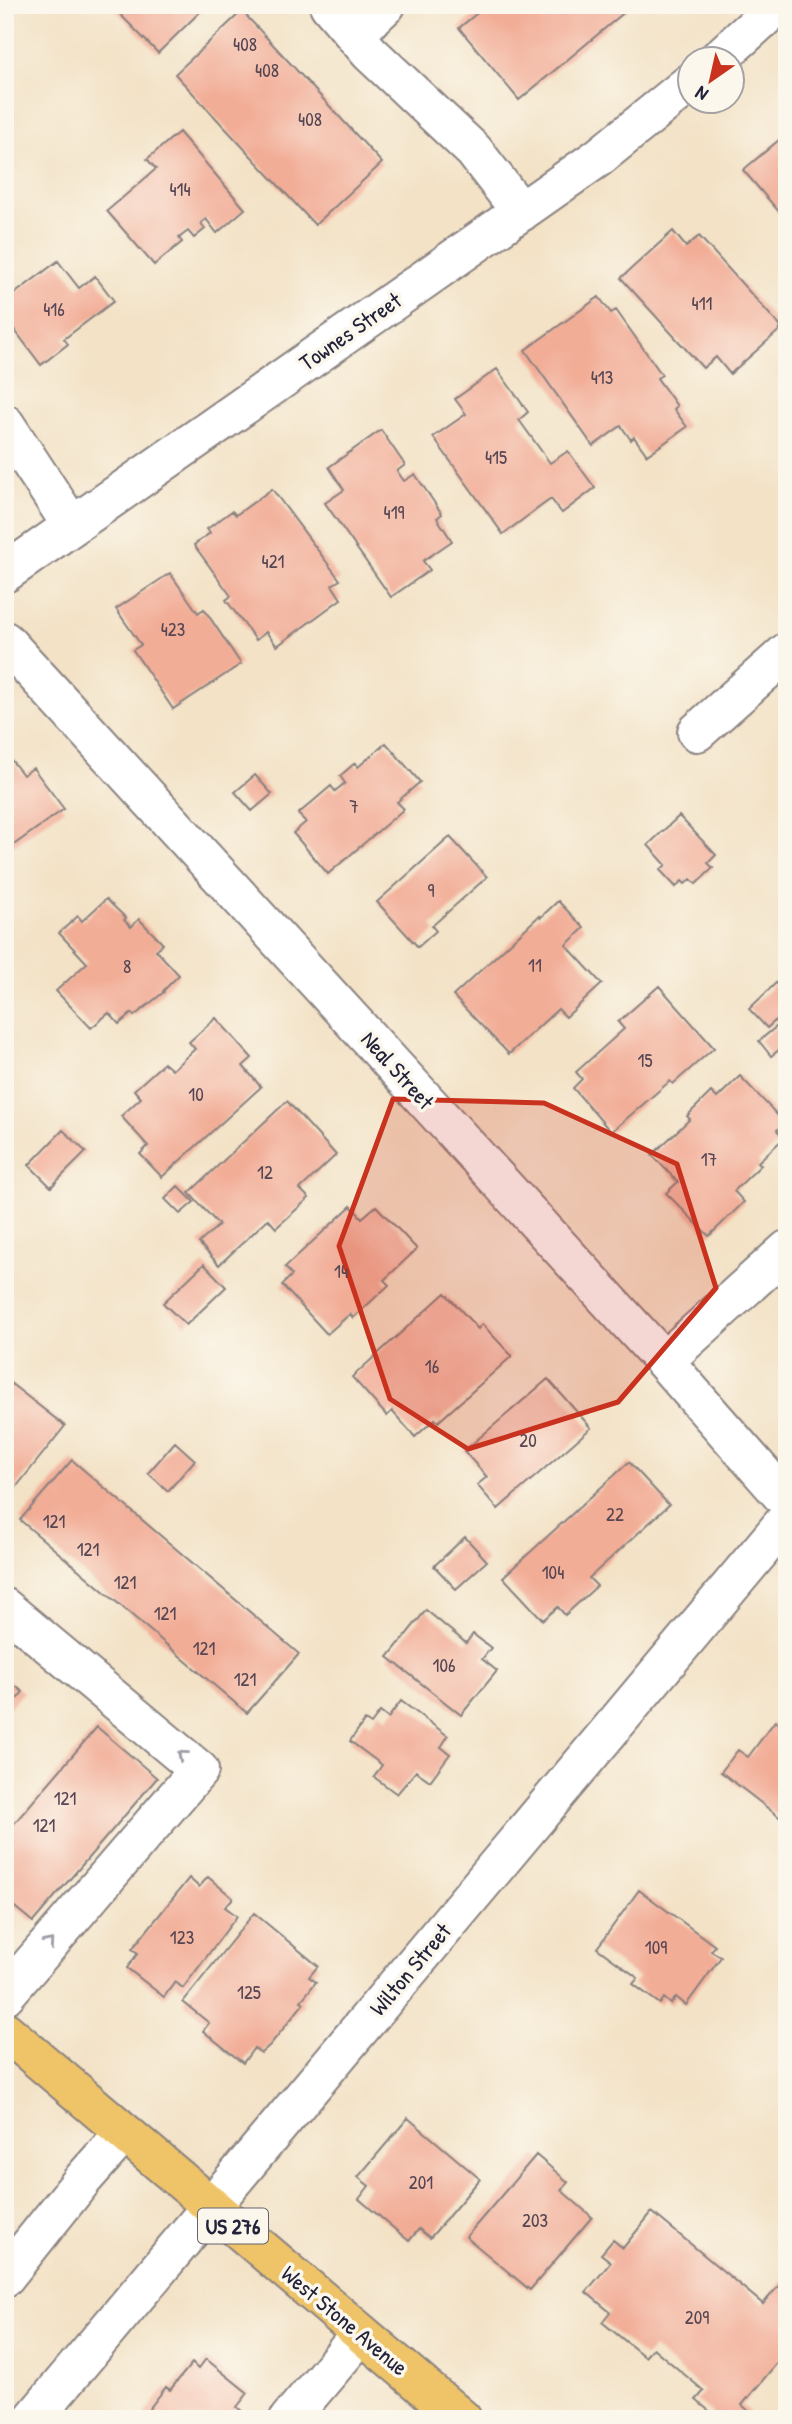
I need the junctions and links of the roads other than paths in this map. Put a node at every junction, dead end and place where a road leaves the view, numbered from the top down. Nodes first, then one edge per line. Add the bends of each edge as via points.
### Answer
1 (329, 5) edge
2 (386, 5) edge
3 (778, 5) edge
4 (354, 35) junction
5 (733, 46) edge
6 (676, 95) edge
7 (521, 212) junction
8 (5, 424) edge
9 (72, 526) junction
10 (5, 573) edge
11 (5, 641) edge
12 (787, 652) edge
13 (697, 732) dead end
14 (787, 1250) edge
15 (664, 1361) junction
16 (787, 1501) edge
17 (787, 1519) edge
18 (5, 1608) edge
19 (5, 1995) edge
20 (5, 2031) edge
21 (124, 2133) junction
22 (211, 2207) junction
23 (5, 2277) edge
24 (361, 2334) junction
25 (33, 2419) edge
26 (289, 2419) edge
27 (462, 2419) edge

1 - 4 street
2 - 4 street
3 - 5 street
4 - 7 street via 474,151
6 - 7 street, Townes Street via 600,157
7 - 9 street, Townes Street
8 - 9 street
9 - 10 street, Townes Street
11 - 15 street, Neal Street
12 - 13 street
14 - 15 street
15 - 16 street, Neal Street
17 - 22 street, Wilton Street
19 -> 18 street via 199,1770
20 - 21 highway, West Stone Avenue / US 276
21 - 22 highway, West Stone Avenue / US 276
21 - 23 street
22 - 24 highway, West Stone Avenue / US 276
22 - 25 street, Wilton Street
24 - 26 street
24 - 27 highway, West Stone Avenue / US 276

